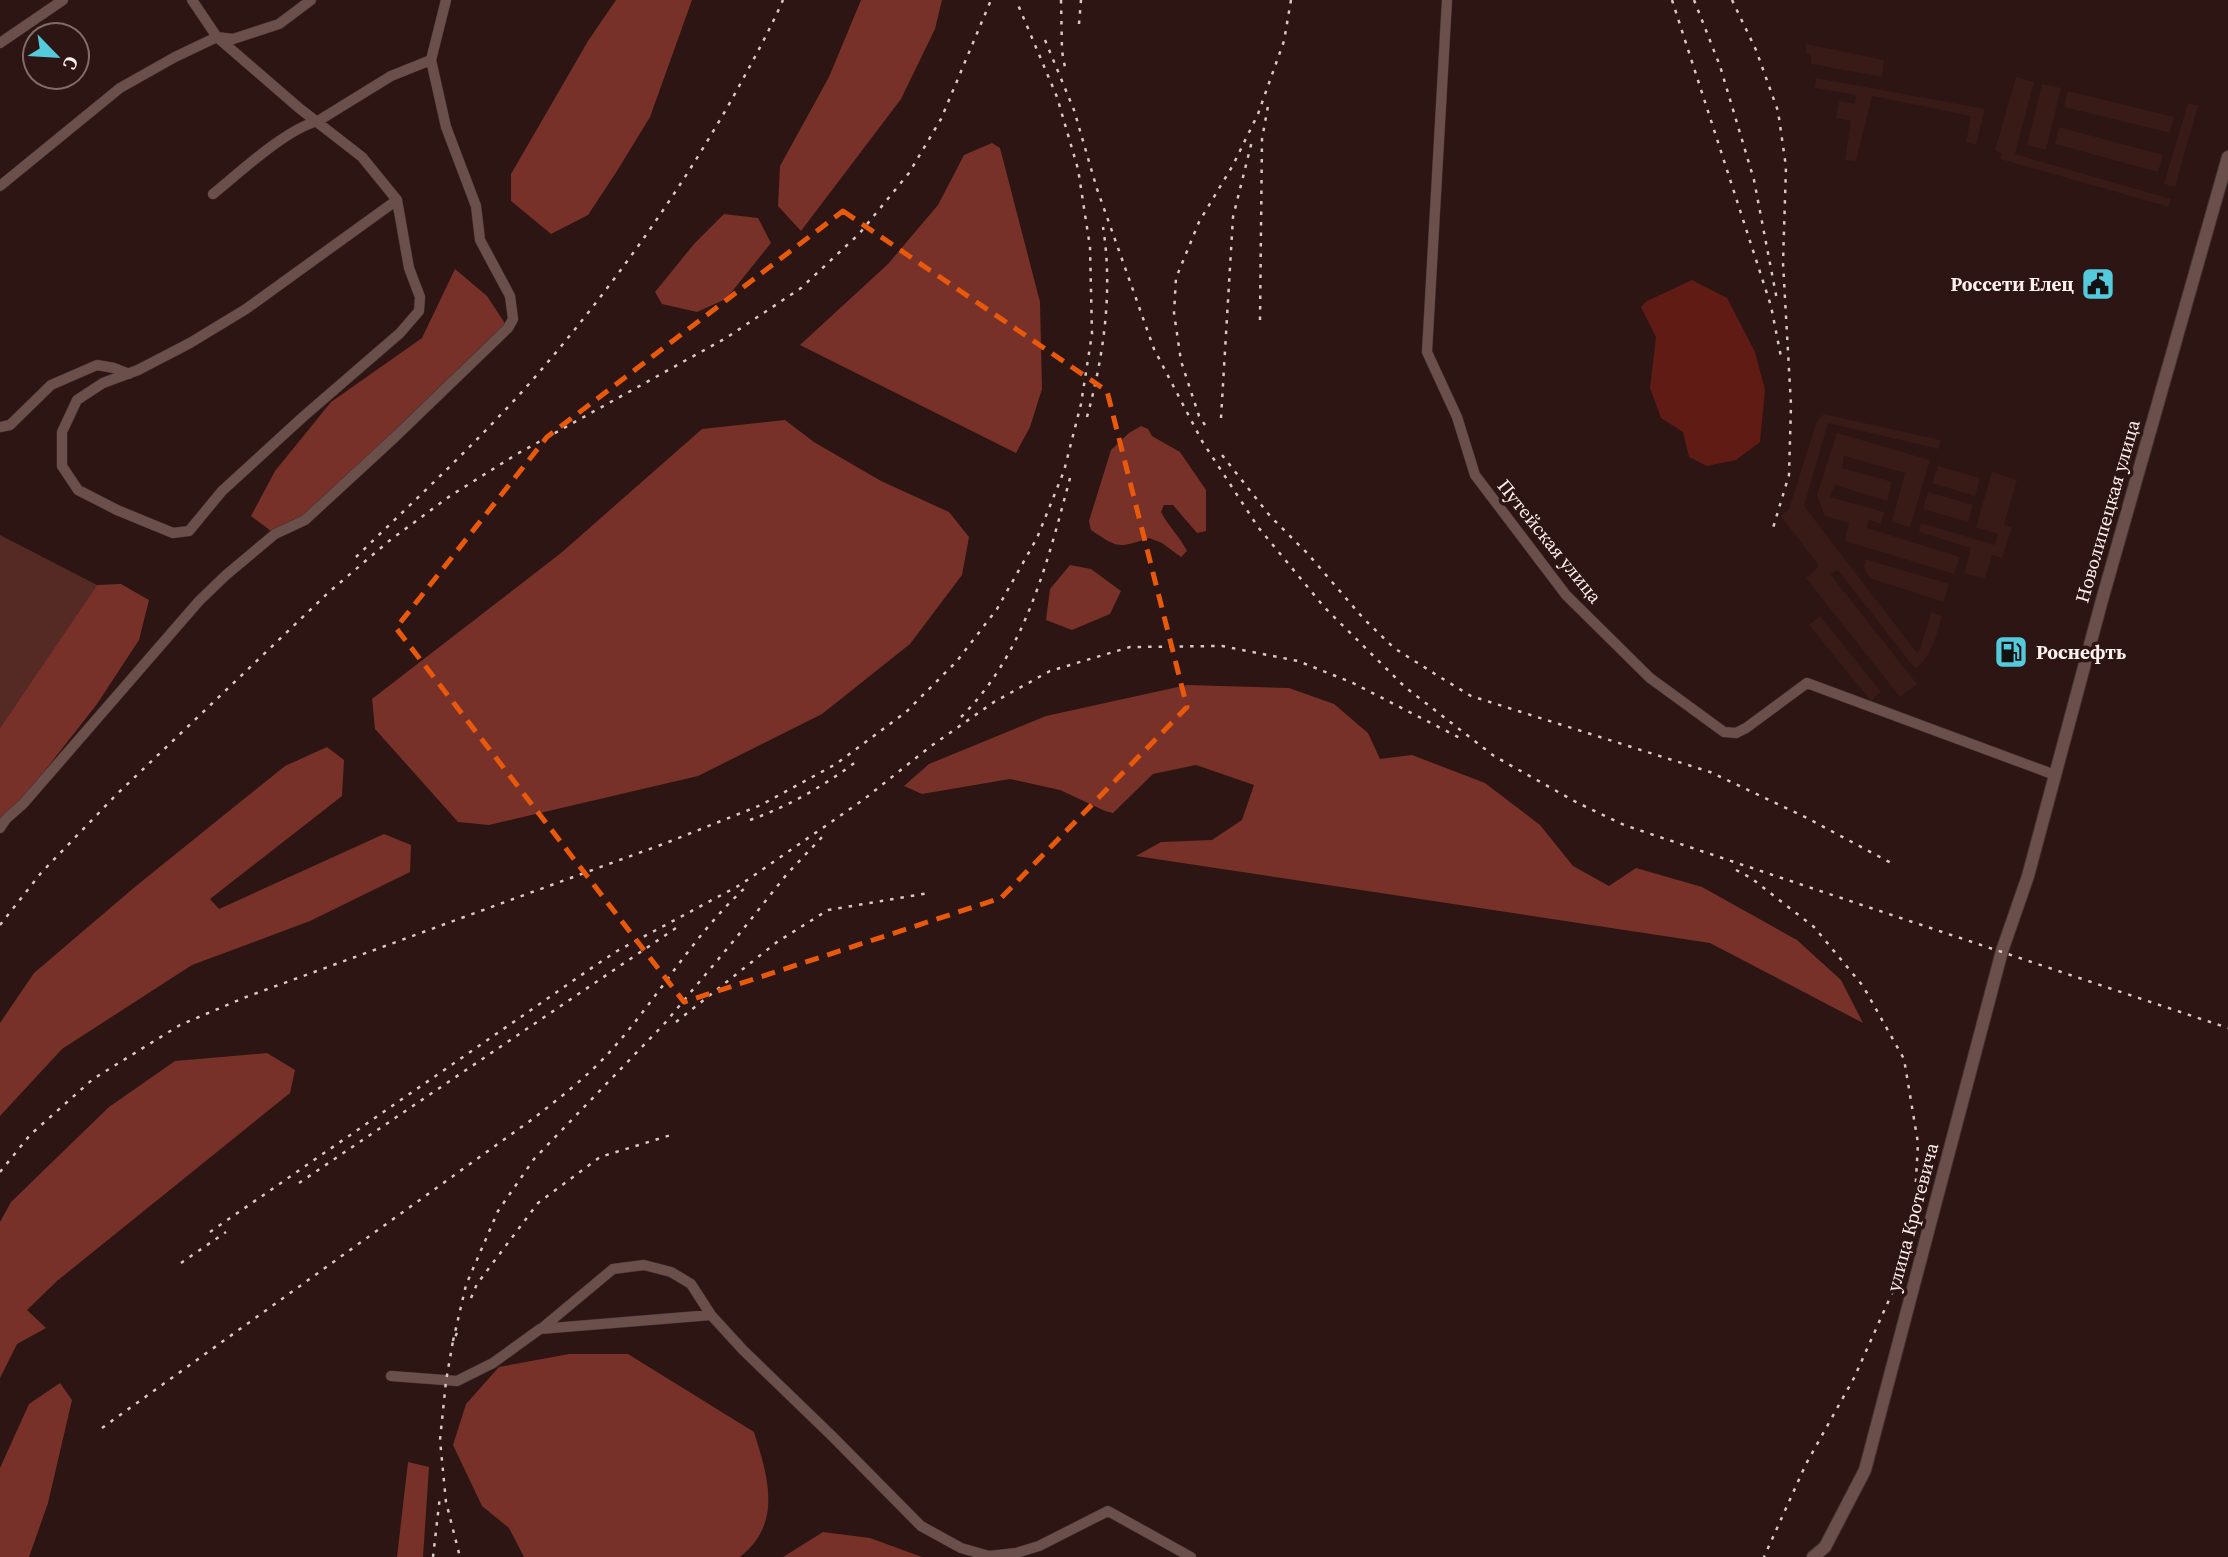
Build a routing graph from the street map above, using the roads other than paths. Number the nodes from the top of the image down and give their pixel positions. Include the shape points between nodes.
1 (63, 0) edge
2 (192, 0) edge
3 (311, 0) edge
4 (446, 0) edge
5 (1447, 0) edge
6 (217, 37) junction
7 (0, 43) edge
8 (431, 60) junction
9 (318, 121) junction
10 (2228, 158) edge
11 (0, 186) edge
12 (213, 194) dead end
13 (397, 200) junction
14 (129, 374) junction
15 (0, 427) edge
16 (2055, 775) junction
17 (0, 828) edge
18 (2028, 876) joint
19 (711, 1315) junction
20 (540, 1329) junction
21 (391, 1376) dead end
22 (1191, 1557) edge
23 (1813, 1557) edge

1 - 7 street
2 - 6 street
3 - 6 street via 279,24 233,39
4 - 8 street
5 - 16 street, Путейская улица via 1427,352 1457,418 1475,475 1566,595 1650,678 1724,732 1746,728 1807,683
6 - 9 street
6 - 11 street via 120,88
8 - 9 street via 391,76
8 - 17 street via 446,127 476,206 480,240 510,296 513,319 508,328 305,520 275,534 199,601
9 - 12 street via 262,154
9 - 13 street via 362,157
10 - 16 street, Новолипецкая улица
13 - 14 street via 246,309
13 - 14 street via 409,268 420,297 419,311 222,491 189,531 173,533 78,490 62,466 62,432 77,400 103,383
14 - 15 street via 97,365 51,385 10,425
16 - 18 street, Новолипецкая улица
18 - 23 street, улица Кротевича via 2002,951 1865,1470 1825,1548
19 - 20 street
19 - 20 street via 691,1284 671,1272 644,1265 613,1269
19 - 22 street via 921,1526 961,1548 989,1556 1016,1553 1108,1511
20 - 21 street via 493,1363 457,1381

